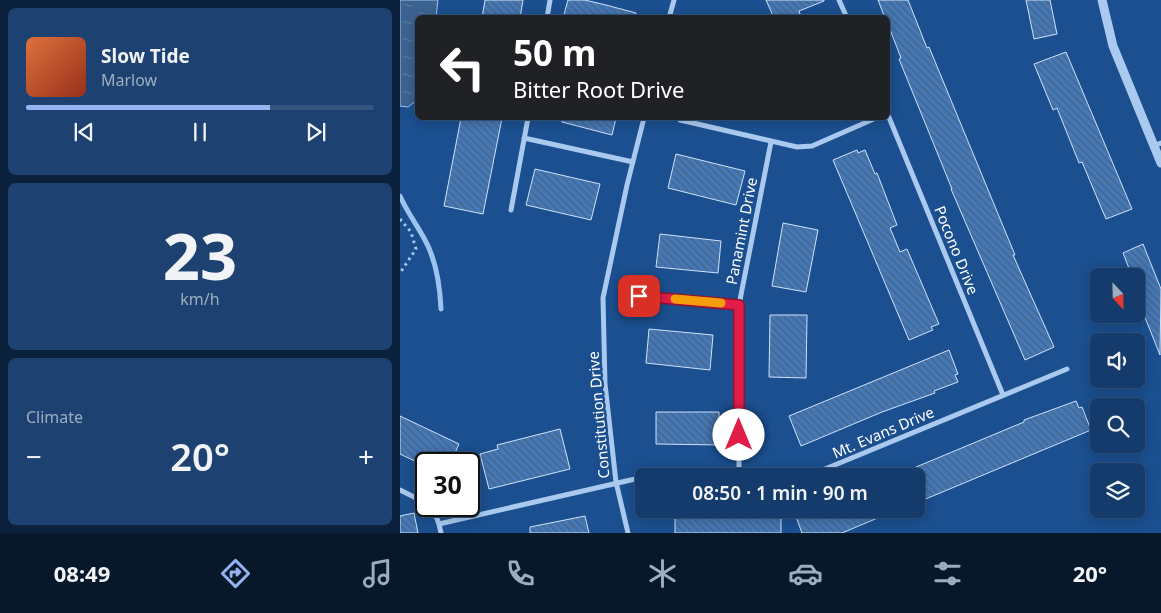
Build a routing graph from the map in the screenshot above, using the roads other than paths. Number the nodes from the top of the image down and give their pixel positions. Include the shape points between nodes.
1 (550, 0) edge
2 (674, 0) edge
3 (840, 0) edge
4 (1102, 0) edge
5 (548, 15) edge
6 (670, 15) edge
7 (846, 15) edge
8 (528, 120) edge
9 (643, 120) edge
10 (680, 120) dead end
11 (871, 120) edge
12 (890, 120) edge
13 (524, 138) junction
14 (771, 142) junction
15 (1157, 145) edge
16 (632, 162) junction
17 (1161, 163) edge
18 (511, 210) dead end
19 (639, 296) dead end
20 (739, 305) junction
21 (1067, 369) dead end
22 (1004, 396) junction
23 (739, 468) edge
24 (828, 468) edge
25 (635, 479) edge
26 (616, 482) junction
27 (400, 490) edge
28 (415, 498) edge
29 (436, 517) edge
30 (439, 524) junction
31 (441, 533) edge
32 (628, 533) edge

1 - 5 street
2 - 6 street
3 - 7 street
4 - 15 street via 1113,46
8 - 13 street
9 - 16 street, Constitution Drive
10 - 14 street
11 - 14 street via 812,146
12 - 22 street, Pocono Drive
13 - 16 street
13 - 18 street
14 - 20 street, Panamint Drive
15 - 17 street
16 - 26 street, Constitution Drive via 603,298 605,384
19 - 20 street
20 - 23 street, Panamint Drive
21 - 22 street, Mt. Evans Drive
22 - 24 street, Mt. Evans Drive
25 - 26 street
26 - 30 street
26 - 32 street, Constitution Drive
27 - 28 street
29 - 30 street
30 - 31 street

